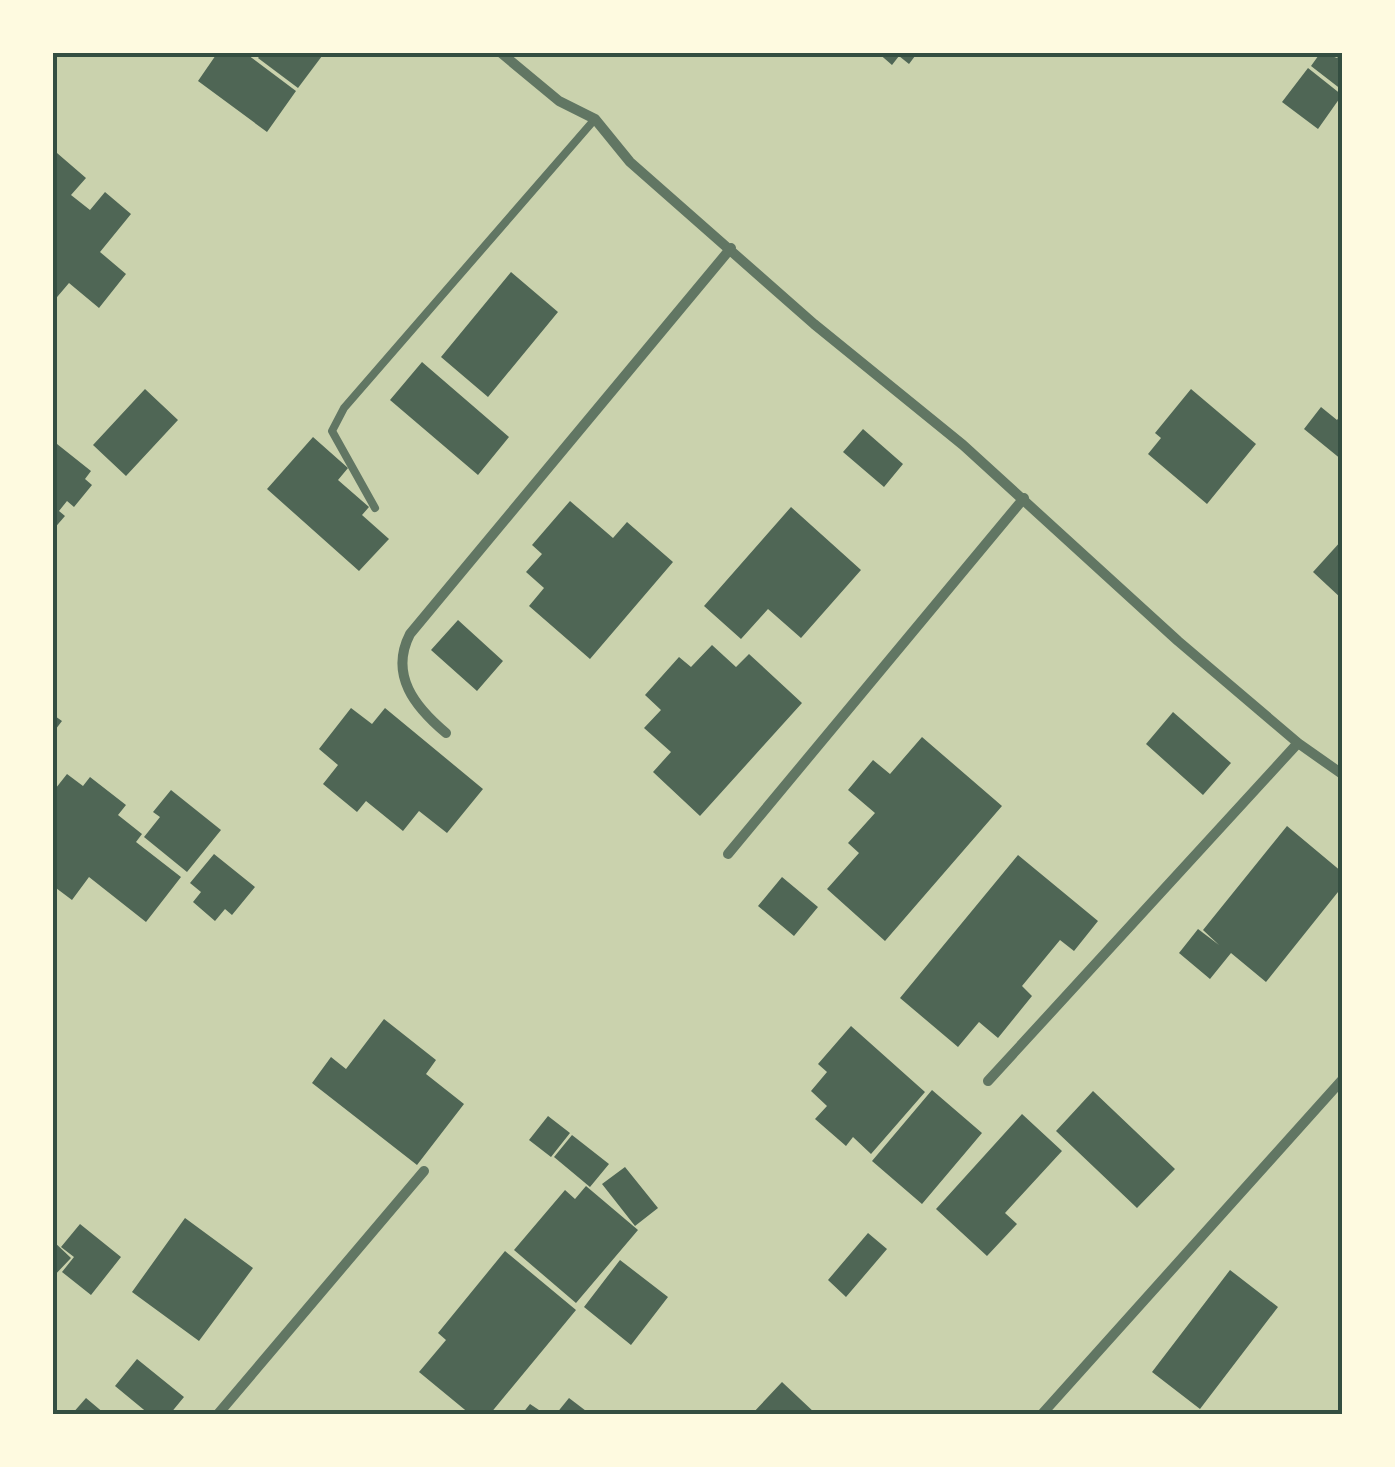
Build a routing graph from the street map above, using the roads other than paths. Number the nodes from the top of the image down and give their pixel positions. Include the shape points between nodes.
1 (500, 52) edge
2 (595, 118) junction
3 (731, 248) junction
4 (1024, 498) junction
5 (375, 508) dead end
6 (446, 734) dead end
7 (1298, 743) junction
8 (1342, 774) edge
9 (728, 854) dead end
10 (988, 1080) dead end
11 (1342, 1080) edge
12 (424, 1171) dead end
13 (218, 1414) edge
14 (1042, 1414) edge

1 - 2 street via 559,101
2 - 3 street via 630,162
2 - 5 lane via 344,408 332,431
3 - 4 street
3 - 6 street via 410,634 400,652 407,692
4 - 7 street
4 - 9 street
7 - 8 street
7 - 10 street
11 - 14 street
12 - 13 street

